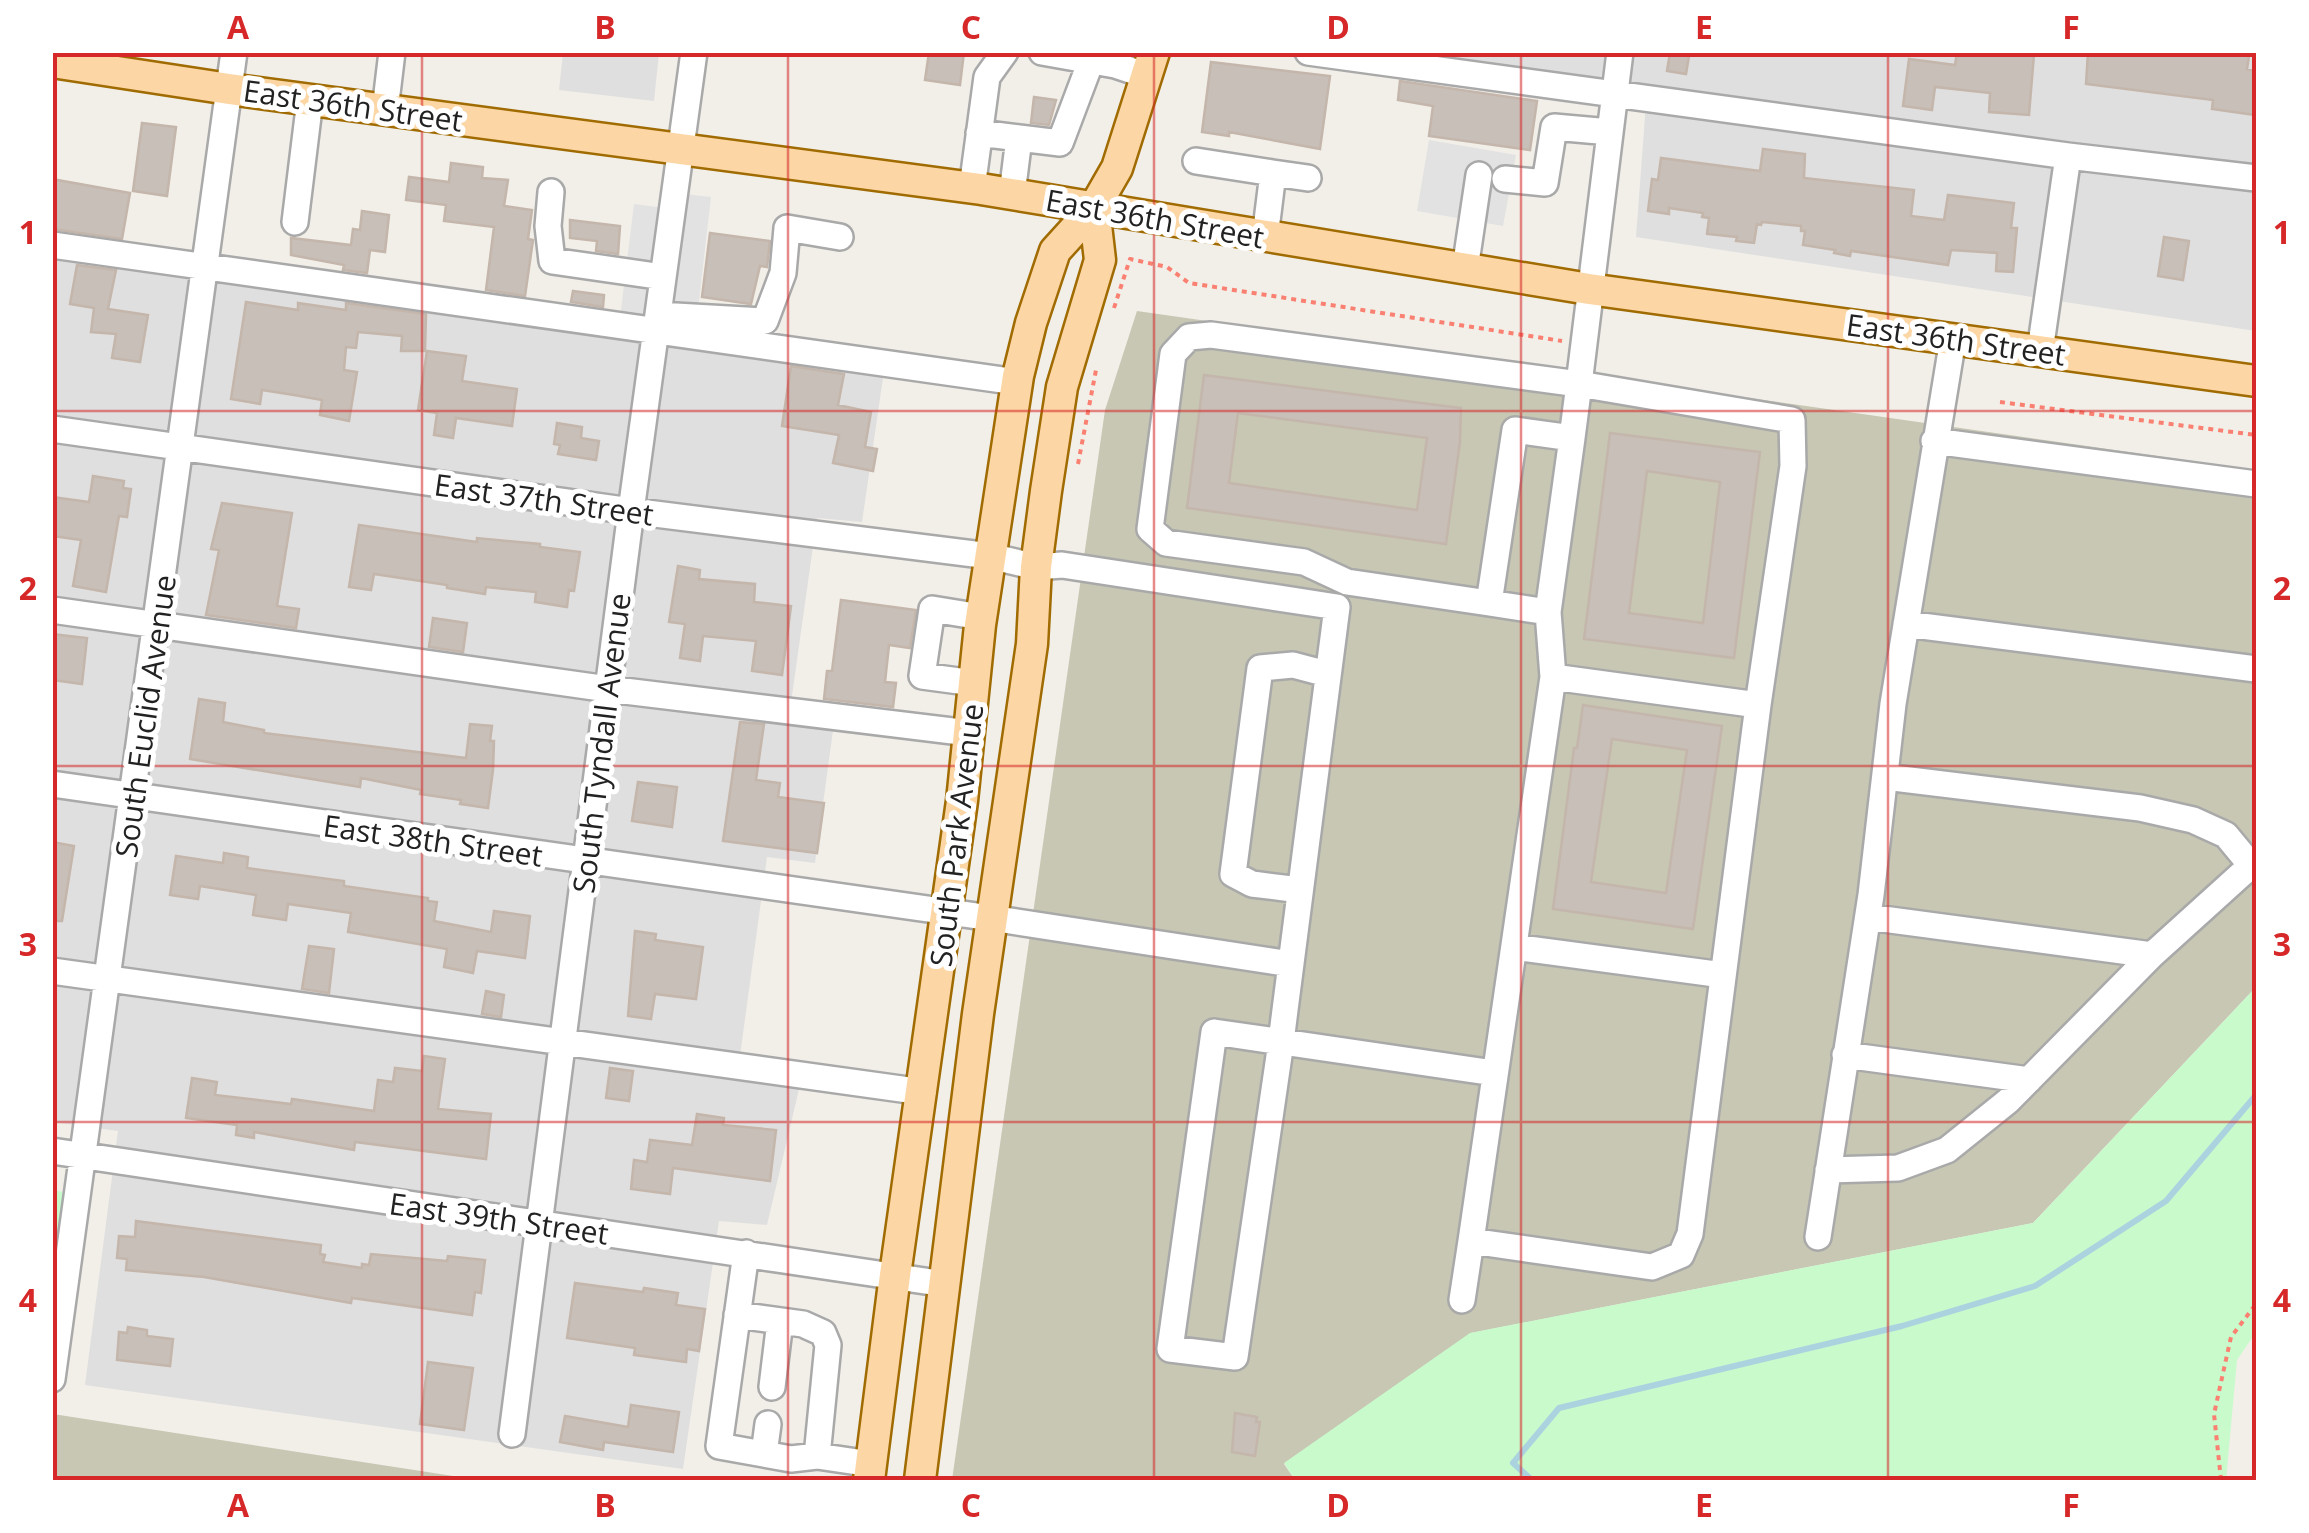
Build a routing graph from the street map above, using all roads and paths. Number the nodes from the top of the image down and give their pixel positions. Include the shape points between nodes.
1 (234, 52) edge
2 (392, 52) edge
3 (694, 52) edge
4 (1005, 52) edge
5 (1042, 52) edge
6 (1308, 52) edge
7 (1620, 52) edge
8 (1091, 61) junction
9 (52, 62) edge
10 (128, 63) edge
11 (1151, 64) edge
12 (229, 89) junction
13 (1614, 96) junction
14 (310, 100) junction
15 (385, 110) junction
16 (1610, 132) junction
17 (979, 134) junction
18 (1019, 138) junction
19 (681, 150) junction
20 (2068, 156) junction
21 (1196, 162) dead end
22 (1273, 174) junction
23 (1479, 175) dead end
24 (1308, 178) dead end
25 (2256, 178) edge
26 (1506, 179) dead end
27 (972, 188) junction
28 (552, 192) dead end
29 (1012, 194) junction
30 (1094, 208) junction
31 (295, 222) dead end
32 (840, 237) dead end
33 (1265, 237) junction
34 (52, 246) edge
35 (1130, 258) dead end
36 (205, 267) junction
37 (1465, 269) junction
38 (663, 277) junction
39 (1589, 289) junction
40 (657, 322) junction
41 (1953, 339) junction
42 (1557, 340) dead end
43 (2040, 351) junction
44 (2256, 381) edge
45 (1017, 382) junction
46 (1578, 384) junction
47 (2000, 402) dead end
48 (52, 429) edge
49 (2256, 435) edge
50 (1572, 438) junction
51 (1934, 441) junction
52 (181, 447) junction
53 (2256, 484) edge
54 (631, 511) junction
55 (990, 556) junction
56 (1036, 567) junction
57 (1347, 582) junction
58 (1489, 603) junction
59 (1337, 606) junction
60 (52, 610) edge
61 (1548, 612) junction
62 (981, 616) junction
63 (157, 624) junction
64 (1906, 624) junction
65 (2256, 669) edge
66 (1327, 674) junction
67 (1553, 677) junction
68 (974, 684) junction
69 (608, 689) junction
70 (1758, 705) junction
71 (969, 732) junction
72 (1885, 777) junction
73 (52, 784) edge
74 (134, 796) junction
75 (586, 862) junction
76 (2253, 862) edge
77 (1300, 890) junction
78 (948, 912) junction
79 (1868, 917) junction
80 (991, 918) junction
81 (1514, 947) junction
82 (2152, 955) junction
83 (1290, 964) junction
84 (52, 971) edge
85 (1723, 976) junction
86 (109, 979) junction
87 (1280, 1042) junction
88 (562, 1044) junction
89 (1845, 1056) junction
90 (1494, 1073) junction
91 (2029, 1080) junction
92 (923, 1092) junction
93 (52, 1151) edge
94 (86, 1156) junction
95 (1828, 1170) junction
96 (539, 1225) junction
97 (1818, 1237) dead end
98 (1471, 1241) junction
99 (746, 1253) junction
100 (894, 1275) junction
101 (945, 1284) junction
102 (1462, 1300) dead end
103 (2256, 1304) edge
104 (737, 1315) junction
105 (780, 1321) junction
106 (52, 1379) edge
107 (772, 1388) dead end
108 (768, 1424) dead end
109 (512, 1434) dead end
110 (764, 1454) junction
111 (817, 1456) junction
112 (870, 1472) edge
113 (920, 1480) edge
114 (2221, 1480) edge

1 - 12 street, South Euclid Avenue
2 - 15 street
3 - 19 street, South Tyndall Avenue
4 - 17 street via 987,77
5 - 8 street
6 - 13 street
7 - 13 street
8 - 11 street
8 - 18 street via 1060,143
9 - 10 main road, East 36th Street
10 - 12 main road, East 36th Street
11 - 30 main road, South Park Avenue via 1117,168
12 - 14 main road, East 36th Street
12 - 36 street, South Euclid Avenue
13 - 16 street
13 - 20 street
14 - 15 main road, East 36th Street
14 - 31 street
15 - 19 main road, East 36th Street
16 - 26 street via 1554,127 1545,183
16 - 39 street
17 - 18 street
17 - 27 street
18 - 29 street
19 - 27 main road, East 36th Street
19 - 38 street, South Tyndall Avenue
20 - 25 street
20 - 43 street
21 - 22 street
22 - 24 street
22 - 33 street
23 - 37 street
27 - 29 main road, East 36th Street
28 - 38 street via 552,262
29 - 30 main road, East 36th Street
30 - 33 main road, East 36th Street
30 - 45 main road, South Park Avenue via 1055,250
30 - 56 main road, South Park Avenue via 1100,260 1062,387
32 - 40 street via 786,228 783,273 765,322
33 - 37 main road, East 36th Street
34 - 36 street
35 - 42 path via 1167,267 1189,284
36 - 40 street
36 - 52 street, South Euclid Avenue
37 - 39 main road, East 36th Street
38 - 40 street, South Tyndall Avenue
39 - 41 main road, East 36th Street
39 - 46 street
40 - 45 street
40 - 54 street, South Tyndall Avenue
41 - 43 main road, East 36th Street
41 - 51 street
43 - 44 main road, East 36th Street
45 - 55 main road, South Park Avenue
46 - 50 street
46 - 57 street via 1232,337 1189,337 1172,354 1150,528 1166,543 1304,562
46 - 70 street via 1792,420 1793,466
47 - 49 path
48 - 52 street, East 37th Street
50 - 58 street via 1515,430
50 - 61 street
51 - 53 street
51 - 64 street
52 - 54 street, East 37th Street
52 - 63 street, South Euclid Avenue
54 - 55 street, East 37th Street
54 - 69 street, South Tyndall Avenue
55 - 56 street, East 37th Street
55 - 62 main road, South Park Avenue
56 - 59 street, East 37th Street
56 - 80 main road, South Park Avenue via 1032,644
57 - 58 street
57 - 59 street
58 - 61 street
59 - 66 street
60 - 63 street
61 - 67 street
62 - 68 main road, South Park Avenue
62 - 68 street via 932,608 922,676
63 - 69 street
63 - 74 street, South Euclid Avenue
64 - 65 street
64 - 72 street
66 - 77 street
66 - 77 street via 1293,665 1260,668 1232,874 1252,884
67 - 70 street
67 - 81 street
68 - 71 main road, South Park Avenue
69 - 71 street
69 - 75 street, South Tyndall Avenue
70 - 85 street
71 - 78 main road, South Park Avenue
72 - 76 street via 2175,816 2226,835
72 - 79 street
73 - 74 street, East 38th Street
74 - 75 street, East 38th Street
74 - 86 street, South Euclid Avenue
75 - 78 street, East 38th Street
75 - 88 street, South Tyndall Avenue
76 - 82 street
77 - 83 street
78 - 80 street, East 38th Street
78 - 92 main road, South Park Avenue
79 - 82 street
79 - 89 street
80 - 83 street, East 38th Street
80 - 101 main road, South Park Avenue
81 - 85 street
81 - 90 street
82 - 91 street
83 - 87 street
84 - 86 street
85 - 98 street via 1690,1234 1681,1255 1652,1267
86 - 88 street
86 - 94 street, South Euclid Avenue
87 - 87 street via 1235,1357 1170,1349 1214,1032
87 - 90 street
88 - 92 street
88 - 96 street, South Tyndall Avenue
89 - 91 street
89 - 95 street
90 - 98 street
91 - 95 street via 1947,1150 1898,1168
92 - 100 main road, South Park Avenue
93 - 94 street, East 39th Street
94 - 96 street, East 39th Street
94 - 106 street, South Euclid Avenue
95 - 97 street
96 - 99 street, East 39th Street
96 - 109 street, South Tyndall Avenue
98 - 102 street
99 - 100 street, East 39th Street
99 - 104 street
100 - 101 street, East 39th Street
100 - 112 main road, South Park Avenue
101 - 113 main road, South Park Avenue
103 - 114 path via 2231,1336 2214,1414
104 - 105 street
104 - 110 street via 720,1446
105 - 107 street
105 - 111 street via 823,1333 828,1345
108 - 110 street
110 - 111 street
111 - 112 street

